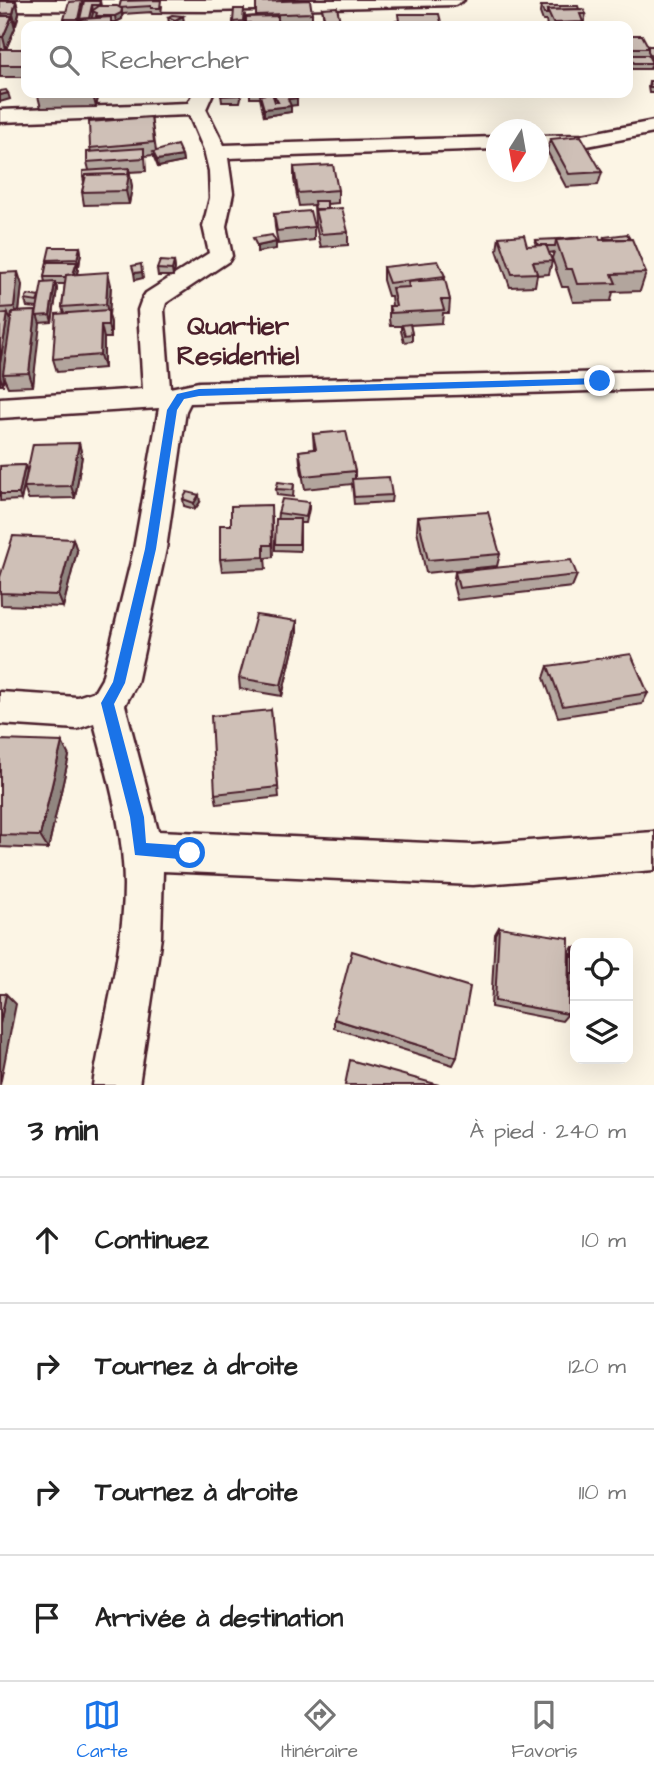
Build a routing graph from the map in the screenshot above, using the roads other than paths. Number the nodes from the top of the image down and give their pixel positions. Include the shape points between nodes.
1 (455, 0) edge
2 (0, 5) edge
3 (210, 6) junction
4 (212, 21) edge
5 (199, 101) edge
6 (0, 116) edge
7 (654, 127) edge
8 (549, 142) edge
9 (486, 143) edge
10 (216, 152) junction
11 (654, 380) edge
12 (169, 397) junction
13 (0, 408) edge
14 (107, 703) junction
15 (0, 708) edge
16 (140, 850) junction
17 (654, 851) edge
18 (116, 1085) edge

1 - 3 street
2 - 3 street
3 - 4 street
5 - 6 street
5 - 10 street
7 - 8 street via 582,141
9 - 10 street
10 - 12 street via 222,195 214,229 222,247 220,256 155,299 151,310
11 - 12 street via 199,392
12 - 13 street
12 - 14 street via 172,410 150,549 119,683
14 - 15 street via 77,713
14 - 16 street via 137,817
16 - 17 street via 472,865
16 - 18 street via 144,886 141,934

